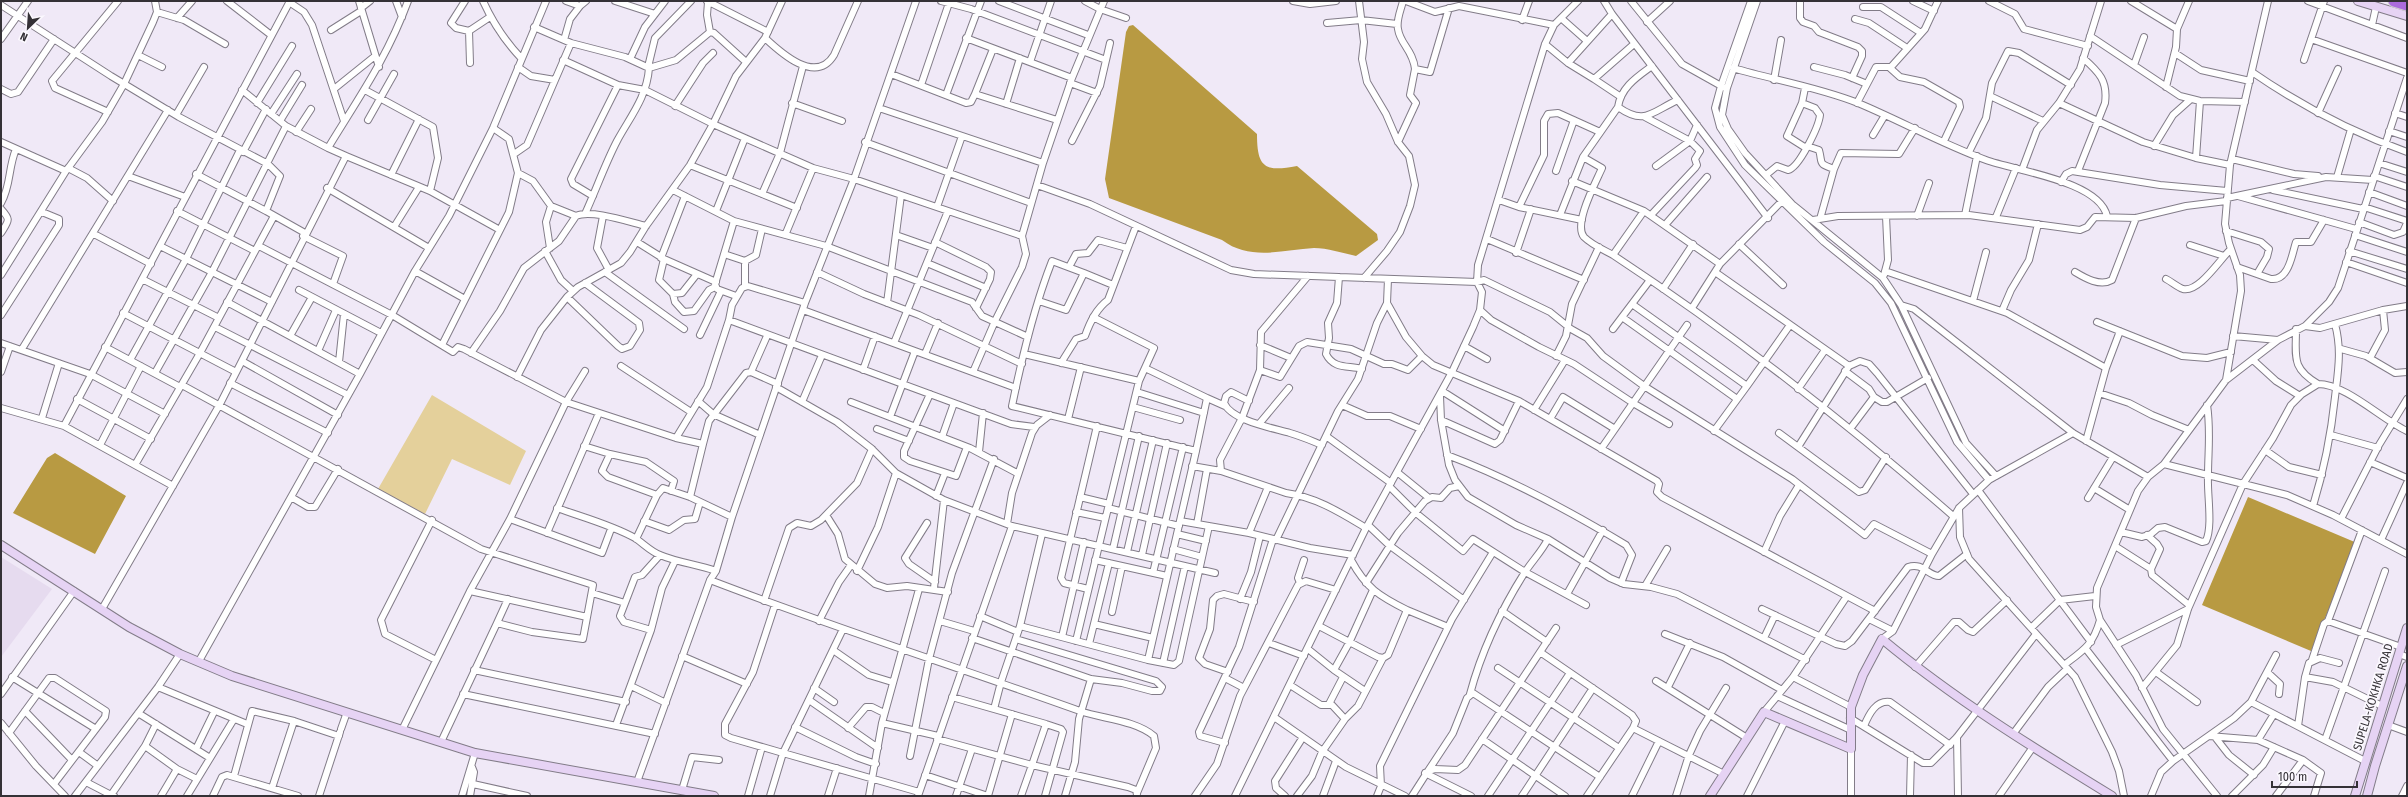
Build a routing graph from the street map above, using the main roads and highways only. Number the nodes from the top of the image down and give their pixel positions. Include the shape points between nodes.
1 (2358, 1) edge
2 (2394, 1) edge
3 (2407, 6) edge
4 (2407, 16) edge
5 (1, 545) edge
6 (2407, 628) edge
7 (2402, 652) edge
8 (2407, 666) edge
9 (2404, 688) edge
10 (710, 796) edge
11 (1710, 796) edge
12 (2112, 796) edge
13 (2355, 796) edge
14 (2367, 796) edge

1 - 4 main road
2 - 3 highway
5 - 10 main road via 102,610 180,654 232,676 475,753
6 - 7 main road, SUPELA-KOKHKA ROAD
7 - 13 main road, SUPELA-KOKHKA ROAD via 2382,706
8 - 9 main road, SUPELA-KOKHKA ROAD
9 - 14 main road, SUPELA-KOKHKA ROAD via 2388,725
11 - 12 main road via 1764,712 1851,749 1851,707 1863,675 1882,639 1915,667 1976,710

